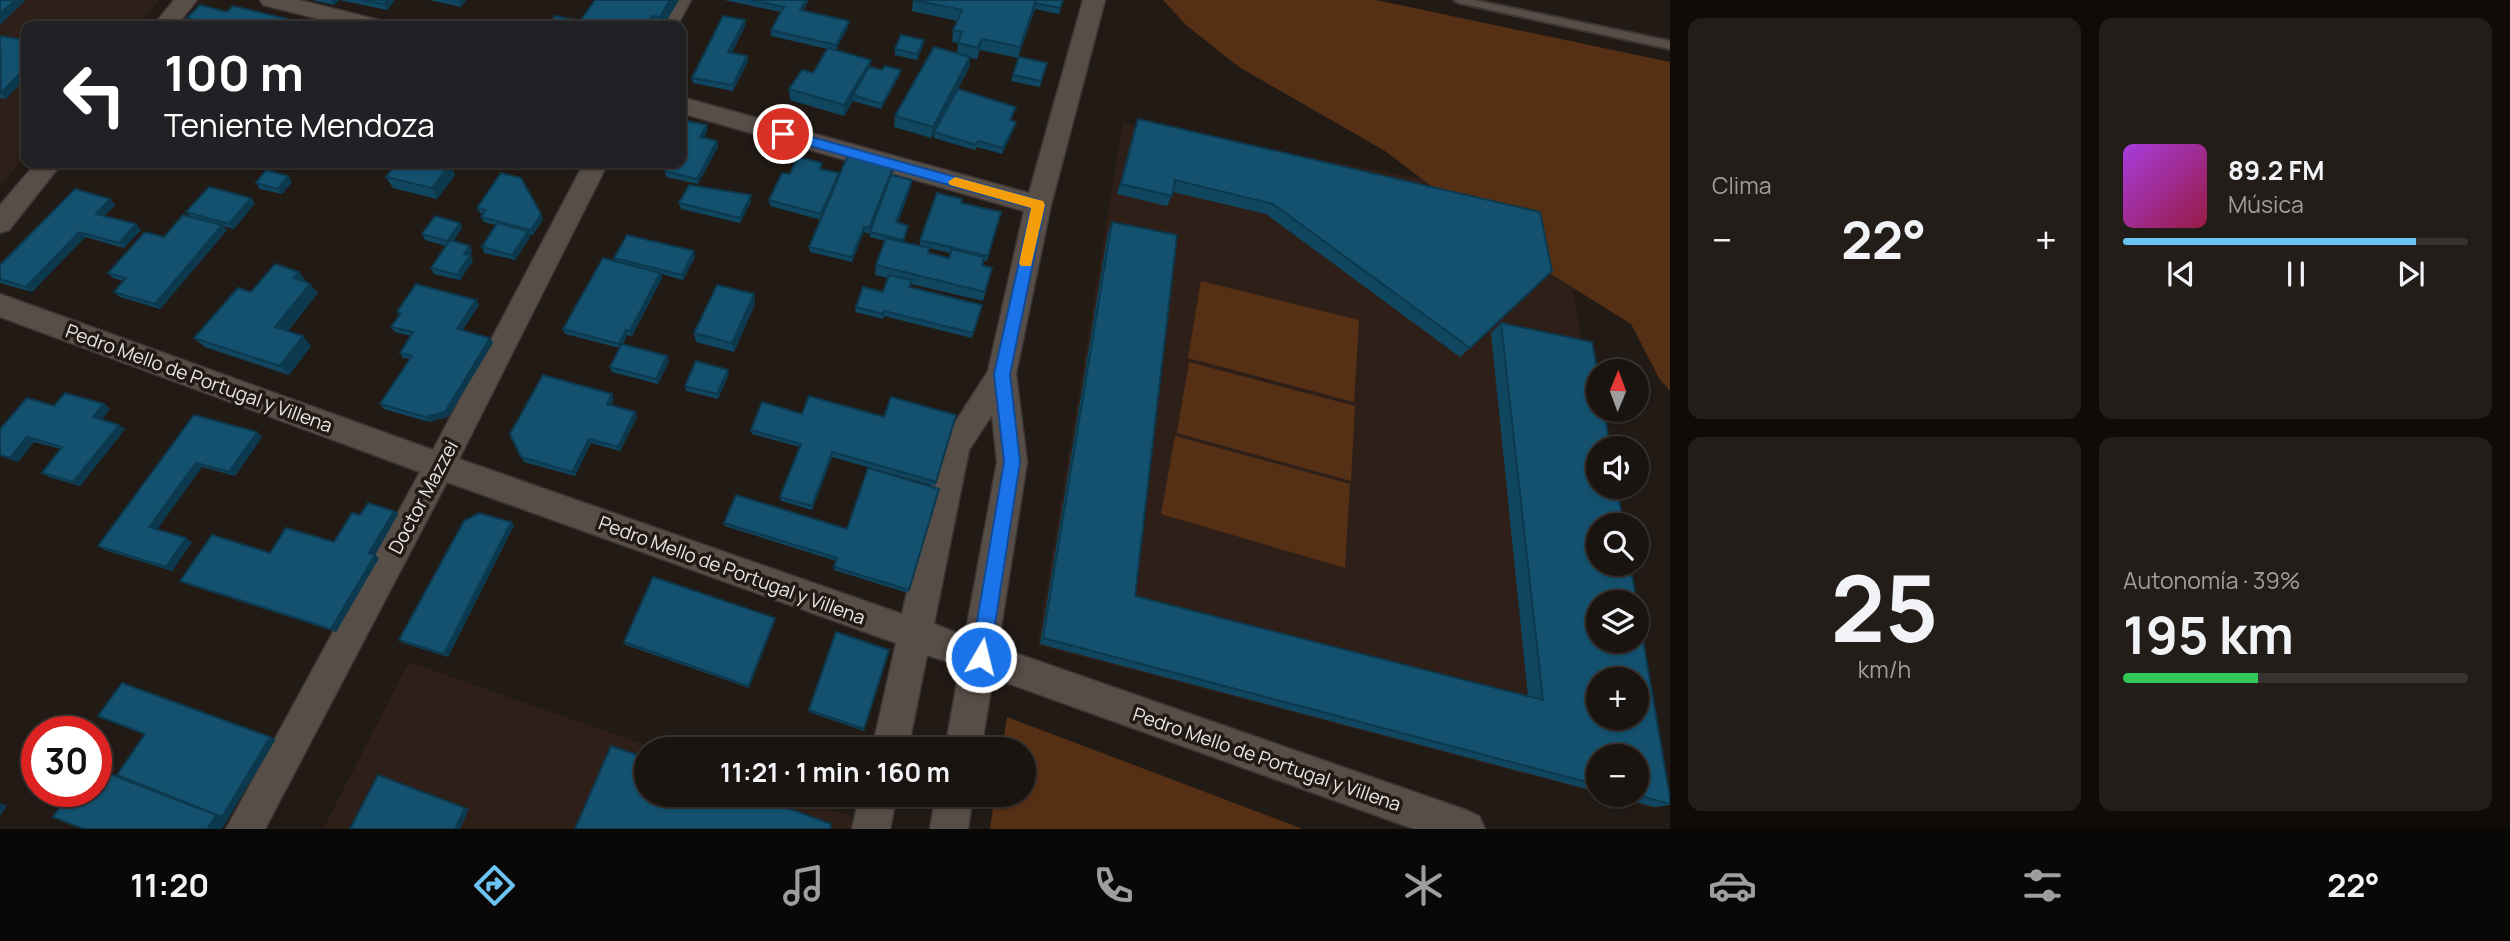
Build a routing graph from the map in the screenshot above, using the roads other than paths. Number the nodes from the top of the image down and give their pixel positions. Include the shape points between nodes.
1 (186, 0) edge
2 (271, 0) edge
3 (680, 0) edge
4 (1094, 0) edge
5 (1459, 0) edge
6 (168, 21) edge
7 (354, 21) edge
8 (669, 21) edge
9 (1670, 45) edge
10 (686, 106) edge
11 (46, 168) edge
12 (593, 168) edge
13 (1038, 205) junction
14 (0, 223) edge
15 (0, 304) edge
16 (1002, 374) junction
17 (440, 467) junction
18 (916, 635) junction
19 (981, 657) junction
20 (893, 737) edge
21 (966, 737) edge
22 (876, 807) edge
23 (953, 807) edge
24 (245, 829) edge
25 (871, 829) edge
26 (949, 829) edge
27 (1466, 829) edge

1 - 6 street
2 - 7 street
3 - 8 street
4 - 13 street
5 - 9 lane
10 - 13 street
11 - 14 street
12 - 17 street, Doctor Mazzei
13 - 16 street
15 - 17 street, Pedro Mello de Portugal y Villena
16 - 18 street via 955,446
16 - 19 street via 1012,462
17 - 18 street, Pedro Mello de Portugal y Villena
17 - 24 street, Doctor Mazzei
18 - 19 street, Pedro Mello de Portugal y Villena
18 - 20 street
19 - 21 street
19 - 27 street, Pedro Mello de Portugal y Villena
22 - 25 street
23 - 26 street

